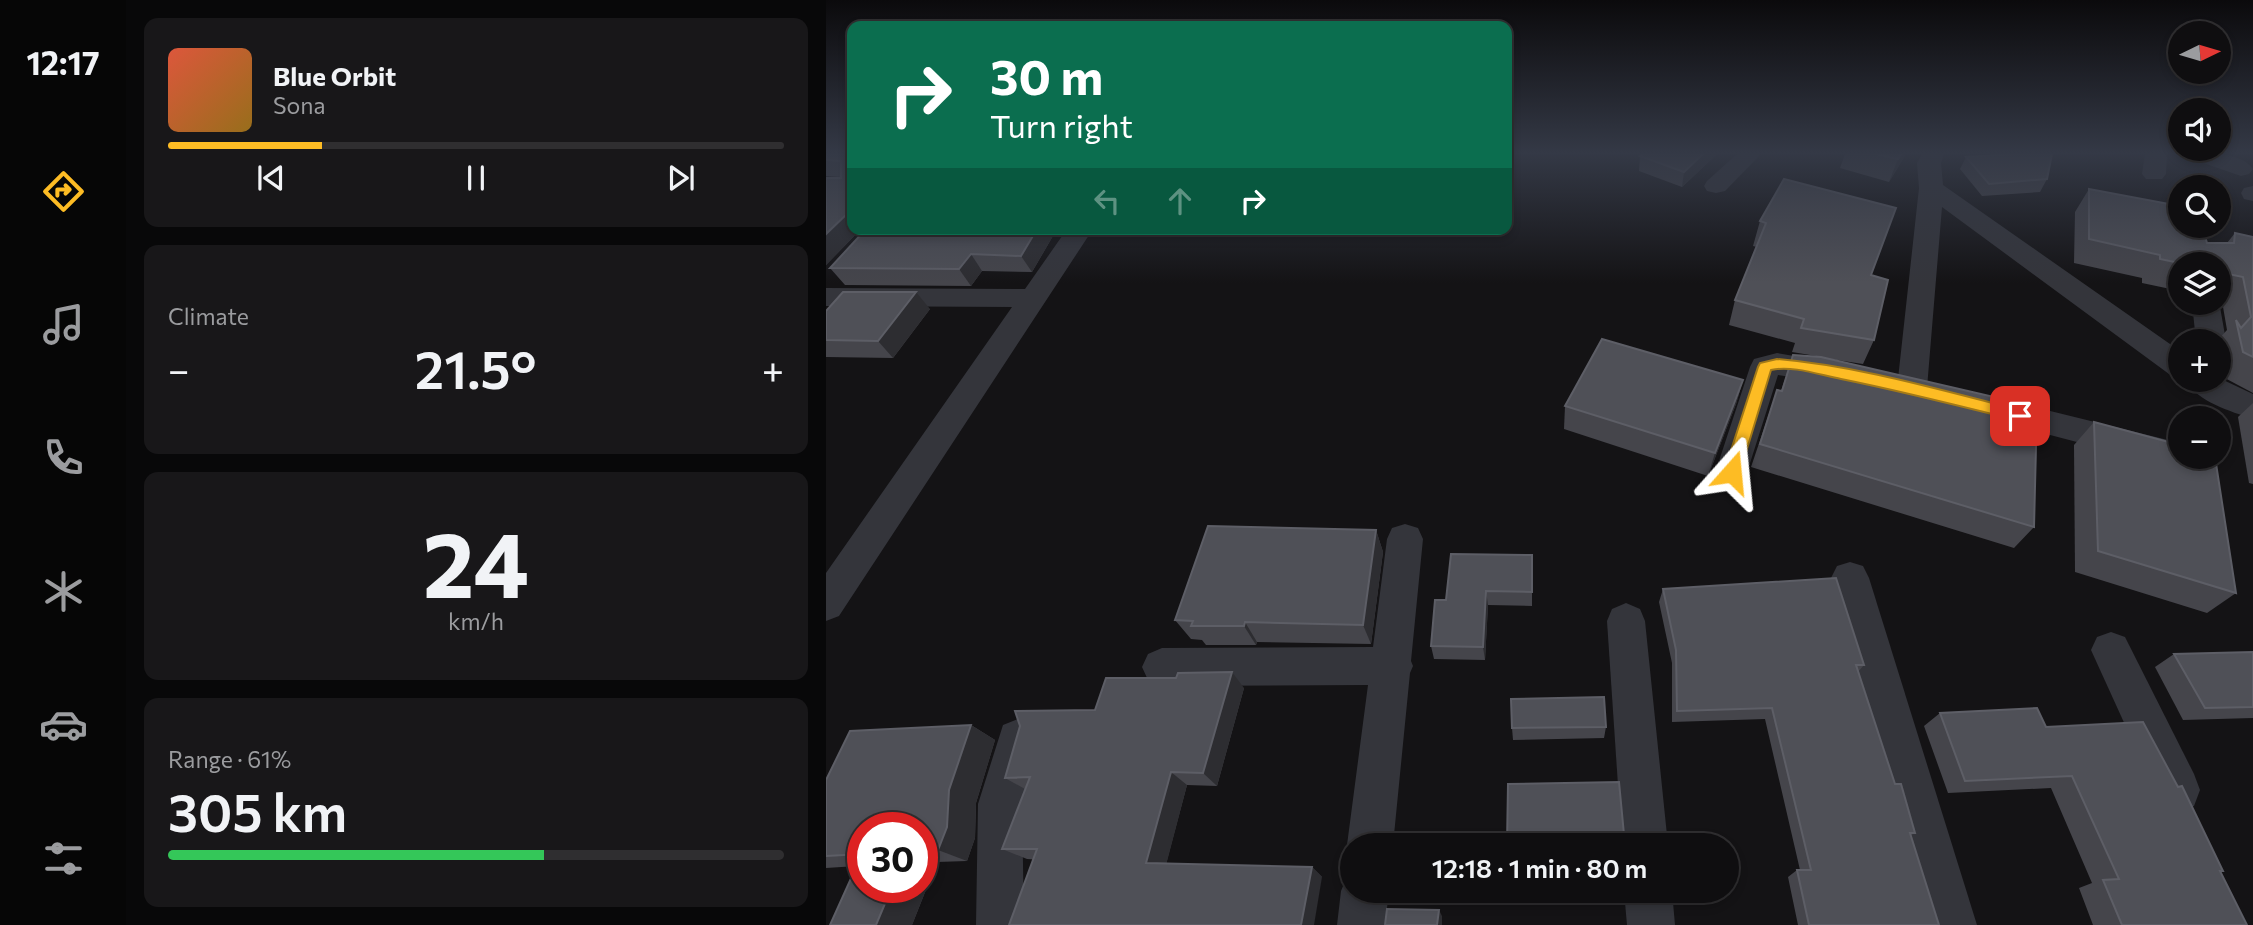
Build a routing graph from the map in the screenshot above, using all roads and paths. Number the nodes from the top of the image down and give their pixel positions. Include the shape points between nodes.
1 (1930, 197) edge
2 (1944, 197) edge
3 (1076, 235) edge
4 (829, 286) edge
5 (1033, 298) junction
6 (2168, 357) edge
7 (1914, 389) junction
8 (2213, 393) edge
9 (2253, 407) edge
10 (2168, 452) edge
11 (1732, 472) dead end
12 (1405, 539) dead end
13 (1850, 578) dead end
14 (826, 604) edge
15 (1626, 621) dead end
16 (2111, 650) dead end
17 (1393, 666) junction
18 (1162, 667) dead end
19 (1017, 740) edge
20 (2194, 825) edge
21 (1372, 833) edge
22 (1644, 833) edge
23 (1364, 903) edge
24 (1649, 903) edge
25 (1000, 925) edge
26 (1361, 925) edge
27 (1651, 925) edge
28 (1954, 925) edge

1 - 7 street
2 - 6 street
3 - 5 street
4 - 5 street
5 - 14 street
7 - 10 street
7 - 11 street via 1801,366 1765,367
8 - 9 street
12 - 17 street
13 - 28 street
15 - 22 street
16 - 20 street
17 - 18 street
17 - 21 street
19 - 25 street via 1000,804
23 - 26 street
24 - 27 street

